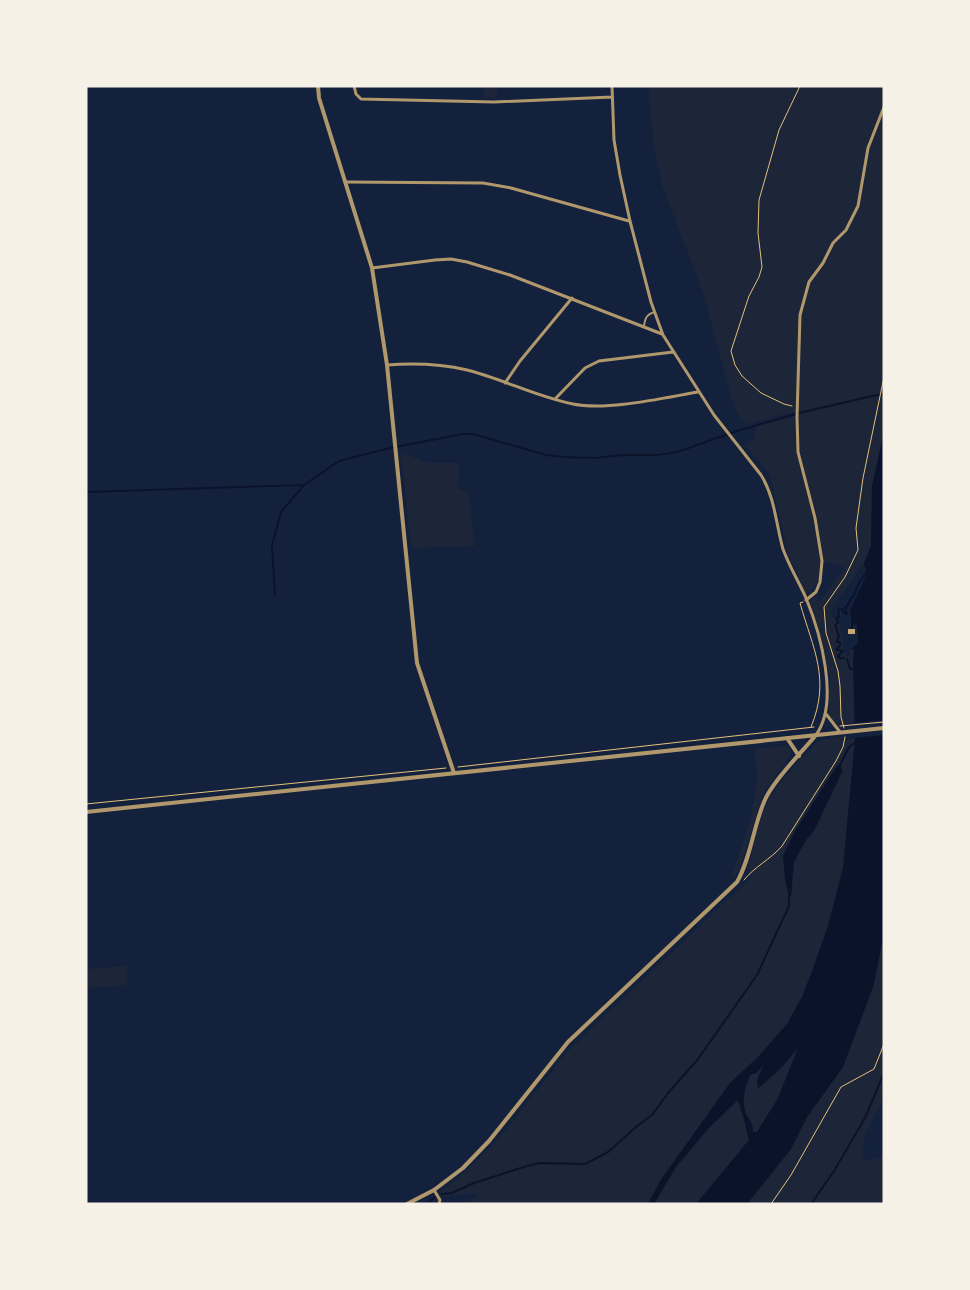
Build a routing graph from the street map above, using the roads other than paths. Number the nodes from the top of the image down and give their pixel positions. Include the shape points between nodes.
1 (318, 86) edge
2 (354, 86) edge
3 (612, 86) edge
4 (612, 97) junction
5 (884, 107) edge
6 (345, 182) junction
7 (630, 221) junction
8 (372, 268) junction
9 (572, 298) junction
10 (655, 312) junction
11 (644, 326) junction
12 (663, 335) junction
13 (673, 352) junction
14 (387, 365) junction
15 (505, 383) junction
16 (698, 392) junction
17 (555, 399) junction
18 (806, 600) junction
19 (825, 713) junction
20 (884, 728) edge
21 (840, 732) junction
22 (816, 735) junction
23 (787, 738) junction
24 (799, 756) junction
25 (454, 773) junction
26 (86, 812) edge
27 (434, 1190) junction
28 (407, 1204) edge
29 (439, 1204) edge

1 - 6 street via 318,98
2 - 4 street via 361,98 494,102
3 - 4 street
4 - 7 street via 614,140
5 - 18 street via 868,148 858,206 846,230 833,243 809,282 800,315 798,452 822,561 816,592
6 - 7 street via 483,183
6 - 8 street
7 - 10 street
8 - 9 street via 459,260
8 - 14 street
9 - 11 street
9 - 15 street
10 - 11 lane via 645,318
10 - 12 street
11 - 12 street
12 - 13 street
13 - 16 street
13 - 17 street via 599,360 590,364
14 - 15 street via 433,364 478,373
14 - 25 street via 417,663
15 - 17 street
16 - 17 street via 608,405 573,404
16 - 18 street via 768,486 784,550
18 - 19 street via 828,679
19 - 21 street
19 - 22 street
20 - 21 street
21 - 22 street
22 - 23 street
22 - 24 street
23 - 24 street
23 - 25 street
24 - 27 street via 765,800 756,822 750,854 737,882 568,1042 489,1141 463,1168
25 - 26 street
27 - 28 street
27 - 29 street

